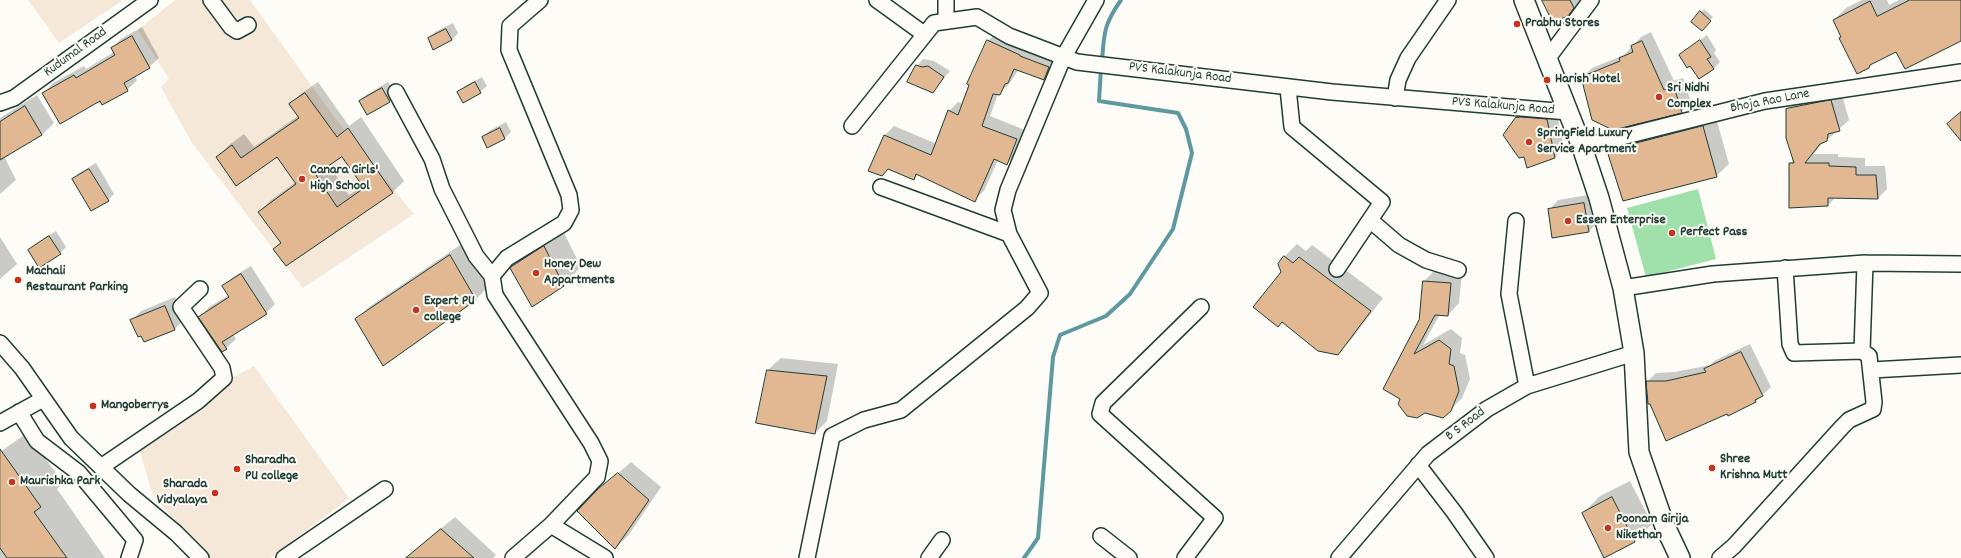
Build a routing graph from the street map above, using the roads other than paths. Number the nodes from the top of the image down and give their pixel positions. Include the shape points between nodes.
1 (150, 0) edge
2 (211, 0) edge
3 (541, 0) edge
4 (877, 0) edge
5 (946, 0) edge
6 (1096, 0) edge
7 (1448, 0) edge
8 (1524, 0) edge
9 (1591, 0) edge
10 (946, 21) junction
11 (248, 25) dead end
12 (924, 34) junction
13 (1063, 58) junction
14 (1548, 58) junction
15 (1961, 72) edge
16 (1288, 88) junction
17 (396, 92) dead end
18 (1395, 98) junction
19 (0, 103) edge
20 (1568, 112) junction
21 (852, 126) dead end
22 (1582, 147) junction
23 (881, 187) dead end
24 (1370, 220) junction
25 (1516, 221) dead end
26 (1009, 234) junction
27 (1865, 263) junction
28 (1961, 264) edge
29 (1785, 268) junction
30 (1337, 269) dead end
31 (1458, 270) dead end
32 (492, 276) junction
33 (1623, 288) junction
34 (200, 289) dead end
35 (1201, 307) dead end
36 (0, 342) edge
37 (1862, 351) junction
38 (1634, 353) junction
39 (1961, 365) edge
40 (1872, 370) junction
41 (1527, 386) junction
42 (43, 399) junction
43 (19, 412) junction
44 (0, 423) edge
45 (1418, 464) junction
46 (101, 468) junction
47 (385, 489) dead end
48 (551, 525) junction
49 (1101, 536) dead end
50 (942, 540) dead end
51 (129, 558) edge
52 (201, 558) edge
53 (284, 558) edge
54 (514, 558) edge
55 (605, 558) edge
56 (807, 558) edge
57 (929, 558) edge
58 (1129, 558) edge
59 (1185, 558) edge
60 (1339, 558) edge
61 (1486, 558) edge
62 (1680, 558) edge
63 (1720, 558) edge

1 - 19 street, Kudumal Road via 14,98
2 - 11 street via 231,28 237,31
3 - 32 street via 510,26 509,50 569,195 571,210 564,223 507,258
4 - 12 street
5 - 10 street
6 - 13 street
7 - 18 street via 1408,58 1398,80
8 - 14 main road
9 - 14 street
10 - 12 street, PVS Kalakunja Road via 934,23
10 - 13 street, PVS Kalakunja Road via 976,17 1009,36
12 - 21 street, PVS Kalakunja Road
13 - 16 street, PVS Kalakunja Road via 1077,62
13 - 26 street via 1008,190 1003,210
14 - 20 main road
15 - 22 street, Bhoja Rao Lane via 1765,101
16 - 18 street, PVS Kalakunja Road
16 - 24 street via 1292,127 1382,202
17 - 32 street via 432,159 442,189 476,256
18 - 20 street, PVS Kalakunja Road
20 - 22 main road
22 - 33 main road via 1599,198
23 - 26 street
24 - 30 street
24 - 31 street via 1399,245 1426,260
25 - 41 street via 1509,294
26 - 56 street via 1040,293 1028,308 901,410 864,420 832,436
27 - 28 street
27 - 29 street
27 - 37 street
29 - 33 street via 1713,274
29 - 37 street via 1790,344 1794,353
32 - 48 street via 495,295 591,443 600,461 597,477
33 - 38 main road
34 - 46 street via 182,308 222,368 224,378 198,401
35 - 59 street via 1104,403 1100,414 1215,518
36 - 42 street
37 - 40 street via 1869,356
38 - 41 street, B S Road
38 - 62 main road via 1639,452 1664,524
39 - 40 street
40 - 63 street via 1873,409 1849,420 1734,546
41 - 45 street, B S Road via 1486,409
42 - 43 street
42 - 46 street via 71,438
43 - 44 street
43 - 51 street via 37,440 79,473 135,540
45 - 60 street, B S Road
45 - 61 street
46 - 52 street
47 - 53 street
48 - 54 street
48 - 55 street
49 - 58 street
50 - 57 street

